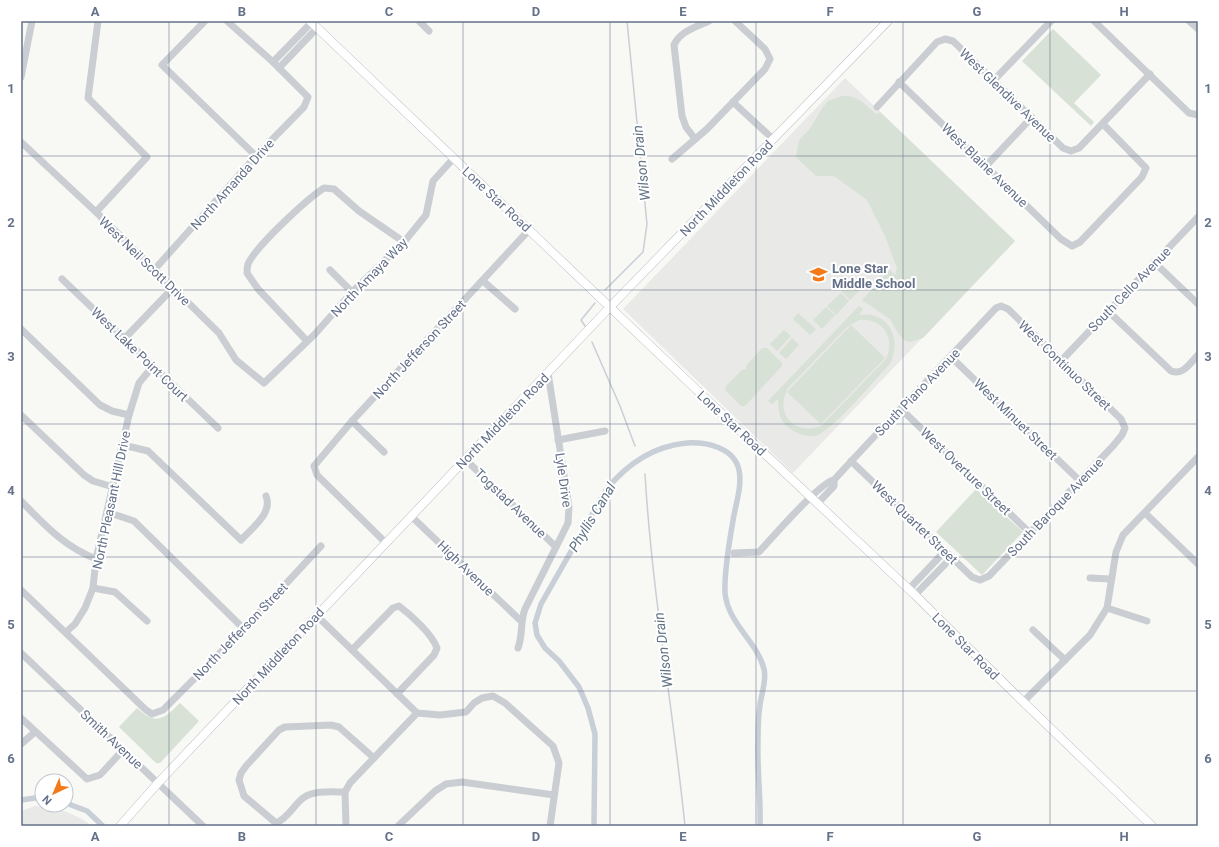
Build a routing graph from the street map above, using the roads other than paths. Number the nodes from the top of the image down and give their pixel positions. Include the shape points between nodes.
1 (32, 21) edge
2 (98, 21) edge
3 (204, 21) edge
4 (227, 21) edge
5 (419, 21) edge
6 (709, 21) edge
7 (735, 21) edge
8 (888, 21) edge
9 (1051, 21) edge
10 (1094, 21) edge
11 (1192, 22) edge
12 (312, 24) edge
13 (1198, 29) edge
14 (429, 31) dead end
15 (273, 62) junction
16 (279, 68) junction
17 (1150, 74) junction
18 (21, 77) edge
19 (994, 80) junction
20 (899, 82) junction
21 (733, 102) junction
22 (877, 107) dead end
23 (1198, 115) edge
24 (1032, 117) junction
25 (1103, 124) junction
26 (695, 139) junction
27 (773, 139) junction
28 (21, 142) edge
29 (256, 156) junction
30 (453, 159) junction
31 (672, 159) dead end
32 (986, 166) junction
33 (96, 212) junction
34 (1198, 218) edge
35 (529, 230) junction
36 (404, 242) junction
37 (1154, 262) junction
38 (154, 270) junction
39 (330, 270) dead end
40 (62, 279) dead end
41 (484, 280) junction
42 (173, 288) junction
43 (352, 292) junction
44 (1198, 304) edge
45 (1001, 306) joint
46 (610, 307) junction
47 (515, 309) dead end
48 (1108, 311) junction
49 (21, 329) edge
50 (124, 339) junction
51 (307, 341) junction
52 (1198, 355) edge
53 (951, 357) junction
54 (1061, 361) junction
55 (153, 366) junction
56 (548, 373) junction
57 (264, 383) joint
58 (901, 409) junction
59 (21, 415) edge
60 (129, 415) junction
61 (352, 421) junction
62 (218, 428) dead end
63 (1125, 428) joint
64 (605, 431) dead end
65 (558, 440) junction
66 (124, 445) junction
67 (384, 452) dead end
68 (1198, 457) edge
69 (465, 459) junction
70 (851, 461) junction
71 (834, 480) junction
72 (1080, 481) junction
73 (113, 486) junction
74 (266, 496) dead end
75 (812, 496) junction
76 (21, 501) edge
77 (818, 503) junction
78 (107, 512) junction
79 (1145, 513) junction
80 (411, 516) junction
81 (1030, 533) junction
82 (386, 543) junction
83 (321, 546) dead end
84 (556, 547) junction
85 (946, 551) junction
86 (734, 552) dead end
87 (952, 557) junction
88 (96, 559) junction
89 (1198, 564) edge
90 (1090, 578) dead end
91 (1111, 579) junction
92 (980, 580) joint
93 (93, 588) junction
94 (909, 589) junction
95 (21, 590) edge
96 (915, 595) junction
97 (1107, 608) junction
98 (317, 616) junction
99 (521, 620) junction
100 (147, 621) dead end
101 (1146, 621) dead end
102 (244, 629) junction
103 (1033, 630) dead end
104 (66, 632) junction
105 (518, 648) dead end
106 (352, 650) junction
107 (21, 653) edge
108 (1065, 660) junction
109 (397, 694) junction
110 (1023, 702) junction
111 (416, 713) junction
112 (21, 718) edge
113 (35, 732) junction
114 (21, 744) edge
115 (123, 750) junction
116 (374, 758) junction
117 (158, 783) junction
118 (345, 792) junction
119 (554, 795) junction
120 (120, 826) edge
121 (203, 826) edge
122 (346, 826) edge
123 (398, 826) edge
124 (550, 826) edge
125 (1152, 826) edge

1 - 18 street
2 - 33 street via 88,98 147,157
3 - 29 street via 162,65
4 - 15 street
5 - 14 street
6 - 26 street via 684,33 674,45 682,116
7 - 21 street via 765,49 770,59 765,69
8 - 27 main road, North Middleton Road
9 - 19 street
10 - 17 street
11 - 13 street
12 - 15 street
12 - 16 street
12 - 30 main road, Lone Star Road
15 - 16 street
16 - 29 street, North Amanda Drive via 308,97 304,107
17 - 23 street via 1189,113
17 - 25 street
19 - 20 street, West Glendive Avenue via 953,41 945,39 937,42
19 - 24 street, West Glendive Avenue
20 - 22 street
20 - 32 street, West Blaine Avenue
21 - 26 street
21 - 27 street
24 - 25 street, West Glendive Avenue via 1063,148 1071,151 1079,148
24 - 32 street
25 - 32 street, West Blaine Avenue via 1146,168 1142,177 1080,242 1072,246 1061,239
26 - 31 street
27 - 46 main road, North Middleton Road
28 - 33 street, West Neil Scott Drive
29 - 38 street, North Amanda Drive
30 - 35 main road, Lone Star Road
30 - 36 street, North Amaya Way via 433,180 426,215
33 - 38 street, West Neil Scott Drive
34 - 37 street, South Cello Avenue
35 - 41 street, North Jefferson Street
35 - 46 main road, Lone Star Road
36 - 43 street, North Amaya Way
36 - 51 street via 334,190 324,188 280,227 254,254 247,273 258,289
37 - 44 street
37 - 48 street, South Cello Avenue
38 - 42 street, West Neil Scott Drive
39 - 43 street
40 - 50 street, West Lake Point Court
41 - 47 street
41 - 61 street, North Jefferson Street
42 - 50 street
42 - 57 street, West Neil Scott Drive via 219,334 236,360
43 - 51 street, North Amaya Way
45 - 53 street, South Piano Avenue via 996,308
45 - 54 street, West Continuo Street via 1008,309
46 - 56 main road, North Middleton Road
46 - 75 main road, Lone Star Road
48 - 52 street via 1171,371 1181,372
48 - 54 street, South Cello Avenue
49 - 60 street via 100,405
50 - 55 street, West Lake Point Court
51 - 57 street, North Amaya Way
53 - 58 street, South Piano Avenue
53 - 72 street, West Minuet Street
54 - 63 street, West Continuo Street via 1121,419
55 - 60 street, North Pleasant Hill Drive via 139,383
55 - 62 street, West Lake Point Court
56 - 65 street, Lyle Drive
56 - 69 main road, North Middleton Road
58 - 70 street, South Piano Avenue
58 - 81 street, West Overture Street
59 - 73 street via 84,475 94,481
60 - 66 street, North Pleasant Hill Drive
61 - 67 street
61 - 82 street, North Jefferson Street via 323,454 314,470
63 - 72 street, South Baroque Avenue via 1122,435
64 - 65 street
65 - 84 street, Lyle Drive via 569,507 568,523
66 - 73 street, North Pleasant Hill Drive
66 - 74 street via 148,451 241,540 265,513 269,502
68 - 79 street
69 - 80 main road, North Middleton Road
69 - 84 street, Togstad Avenue
70 - 71 street, South Piano Avenue
70 - 85 street, West Quartet Street
71 - 75 street, South Piano Avenue via 829,480
71 - 77 street, South Piano Avenue via 834,486
72 - 81 street, South Baroque Avenue
73 - 78 street, North Pleasant Hill Drive
75 - 77 main road, Lone Star Road
75 - 86 street, South Piano Avenue via 759,552
76 - 88 street via 52,534 78,552
77 - 94 main road, Lone Star Road
78 - 88 street, North Pleasant Hill Drive
78 - 102 street via 134,521
79 - 89 street
79 - 91 street via 1123,535 1116,552
80 - 82 main road, North Middleton Road
80 - 99 street, High Avenue
81 - 92 street, South Baroque Avenue via 989,576
82 - 98 main road, North Middleton Road
83 - 102 street, North Jefferson Street
84 - 99 street, Lyle Drive via 524,609
85 - 87 street, West Quartet Street
85 - 94 street
87 - 92 street, West Quartet Street via 972,577
87 - 96 street
88 - 93 street, North Pleasant Hill Drive
90 - 91 street
91 - 97 street
93 - 100 street via 115,592
93 - 104 street, North Pleasant Hill Drive via 85,608 75,624
94 - 96 main road, Lone Star Road
95 - 104 street
96 - 110 main road, Lone Star Road
97 - 101 street
97 - 108 street via 1090,634
98 - 106 street
98 - 117 main road, North Middleton Road
99 - 105 street, Lyle Drive via 521,639
102 - 104 street, North Jefferson Street via 163,710 152,714
103 - 108 street
106 - 109 street
106 - 109 street via 393,608 399,606 409,614 437,648 434,655
107 - 115 street, Smith Avenue
108 - 110 street
109 - 111 street
110 - 125 main road, Lone Star Road
111 - 116 street
111 - 119 street via 440,715 466,712 482,698 492,696 505,703 553,746 559,763
112 - 113 street
113 - 114 street
113 - 115 street via 87,779 100,775
115 - 117 street, Smith Avenue
116 - 118 street via 350,783
116 - 118 street via 340,727 285,727 279,730 246,766 239,780 244,796 276,824 308,795
117 - 120 main road, North Middleton Road
117 - 121 street, Smith Avenue
118 - 122 street
119 - 123 street via 462,782 446,784
119 - 124 street

